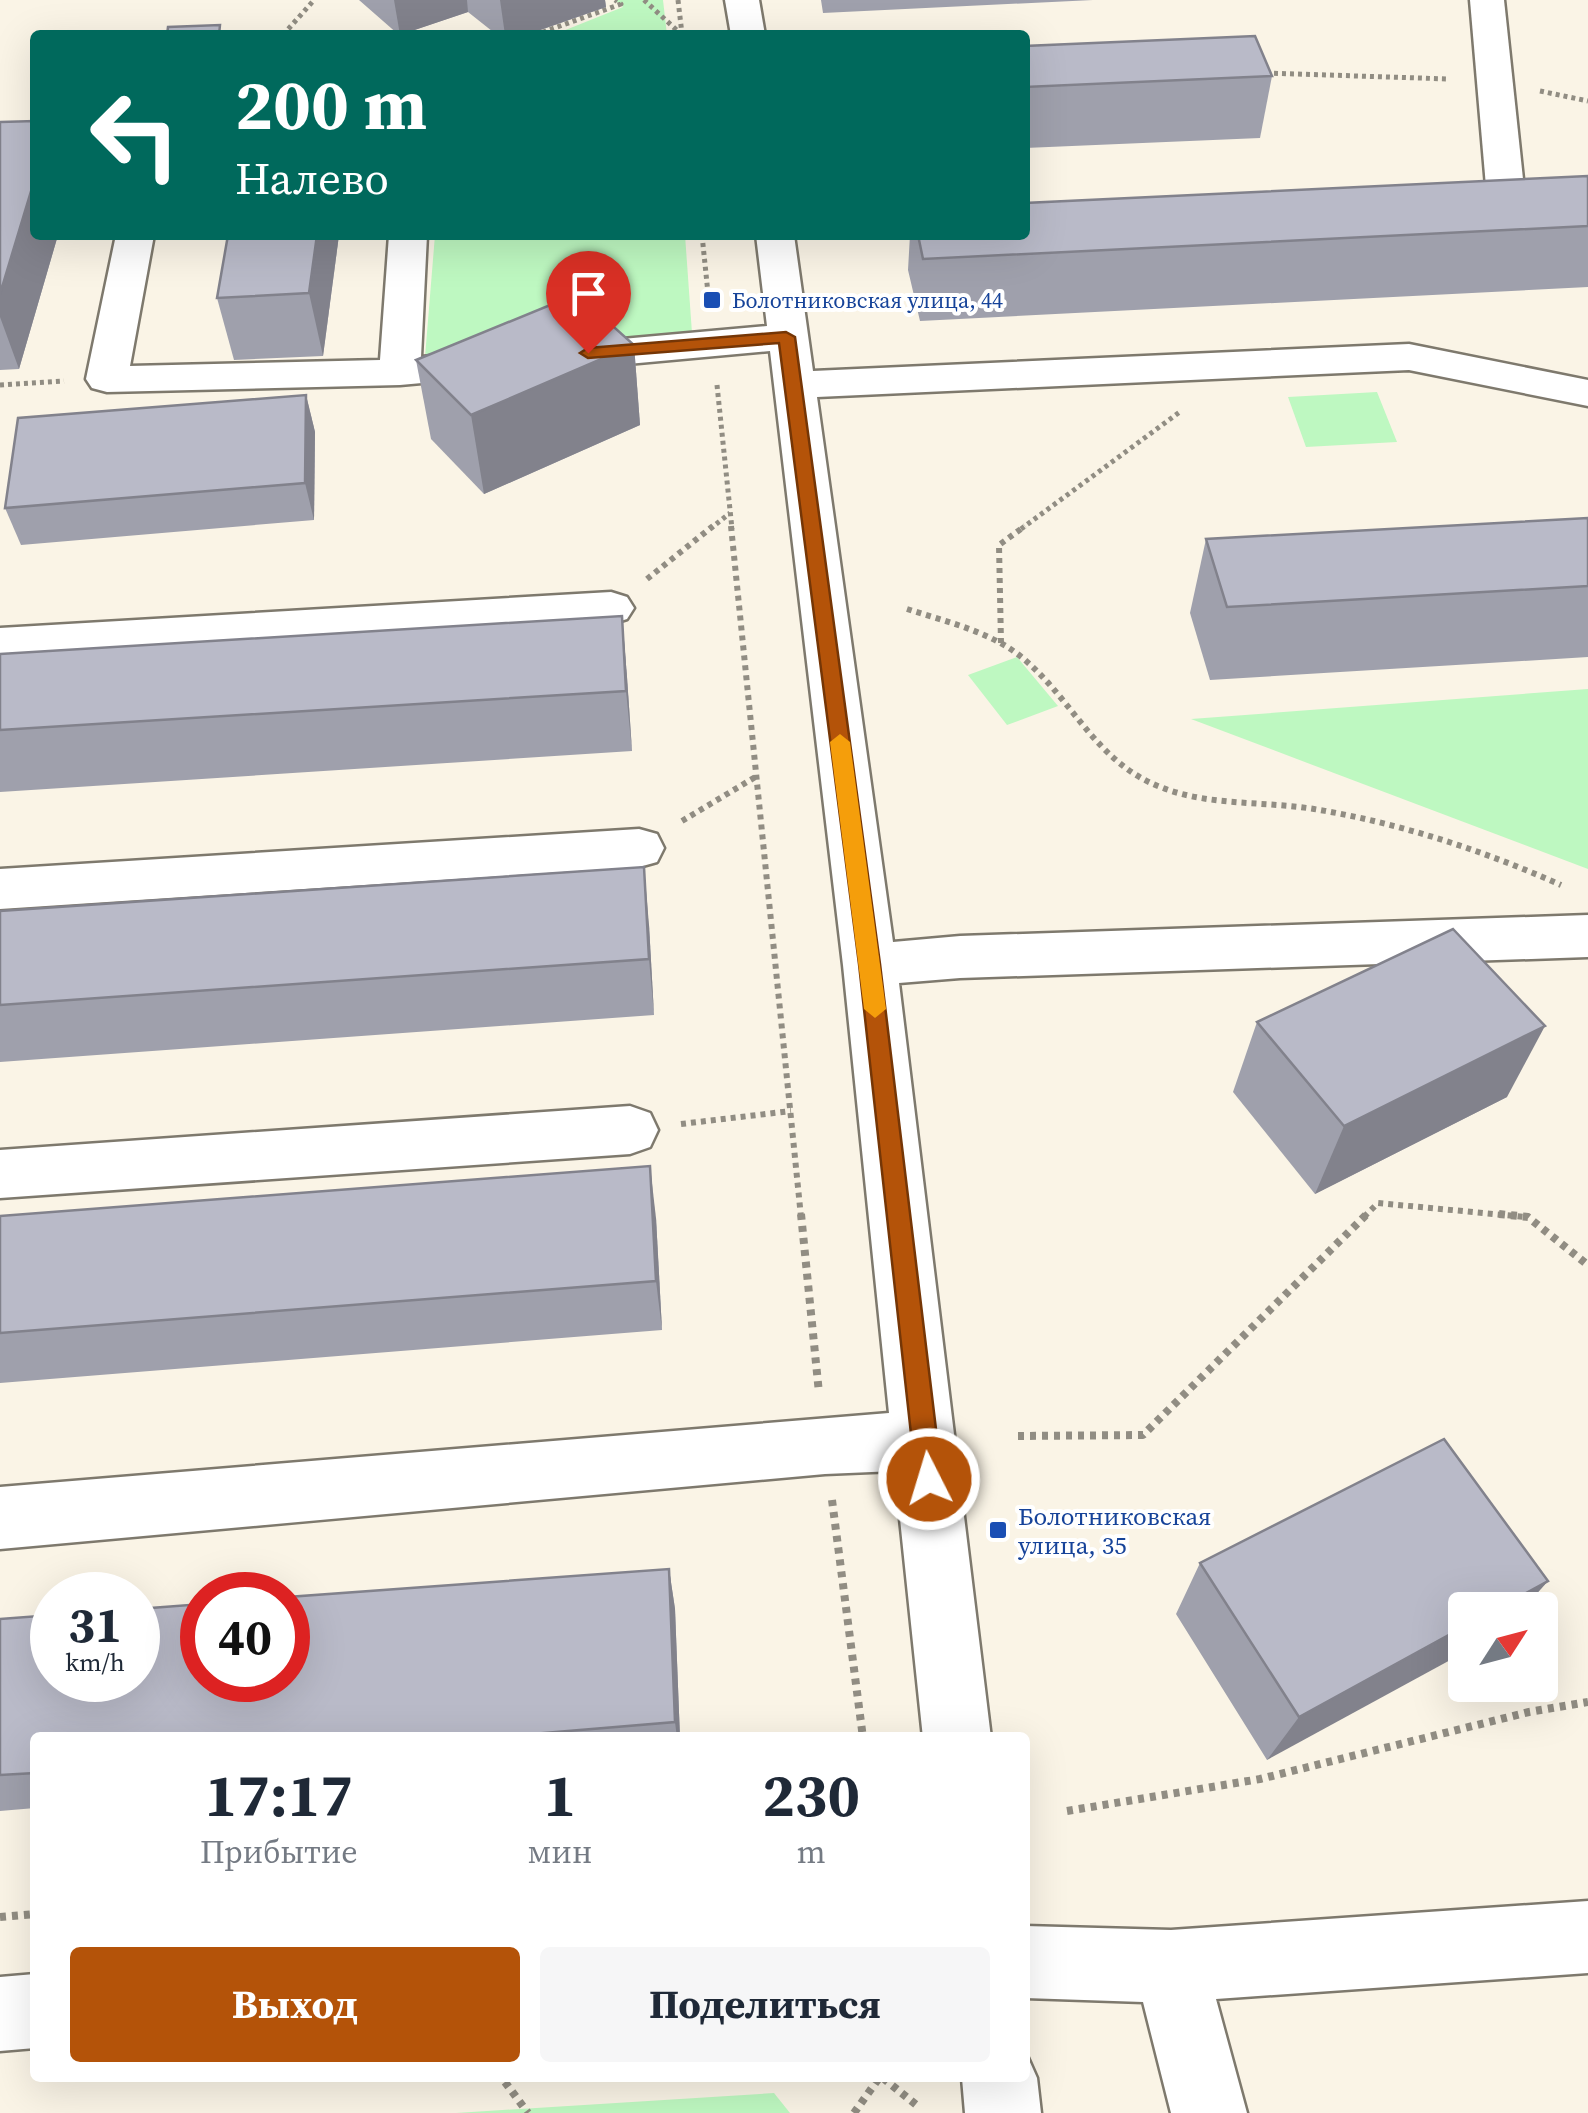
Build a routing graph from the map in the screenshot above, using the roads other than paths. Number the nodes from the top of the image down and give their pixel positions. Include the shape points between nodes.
1 (742, 0) edge
2 (1487, 0) edge
3 (747, 30) edge
4 (1468, 198) edge
5 (134, 240) edge
6 (408, 240) edge
7 (775, 240) edge
8 (789, 361) junction
9 (400, 372) junction
10 (1588, 393) edge
11 (611, 608) road end
12 (0, 644) edge
13 (639, 848) road end
14 (0, 889) edge
15 (1579, 913) edge
16 (870, 964) junction
17 (630, 1130) road end
18 (0, 1174) edge
19 (926, 1441) junction
20 (0, 1518) edge
21 (955, 1732) edge
22 (1588, 1936) edge
23 (1030, 1962) edge
24 (1171, 1966) junction
25 (30, 2011) edge
26 (0, 2014) edge
27 (999, 2082) edge
28 (1003, 2113) edge
29 (1209, 2113) edge

1 - 3 street
2 - 4 street via 1523,197
5 - 9 street via 107,379
6 - 9 street
7 - 8 street
8 - 9 street via 713,342
8 - 10 street via 1241,364 1409,357
8 - 16 street
11 - 12 street
13 - 14 street
15 - 16 street
16 - 19 street
17 - 18 street
19 - 20 street via 825,1444
19 - 21 street
22 - 24 street
23 - 24 street
24 - 29 street
25 - 26 street
27 - 28 street

